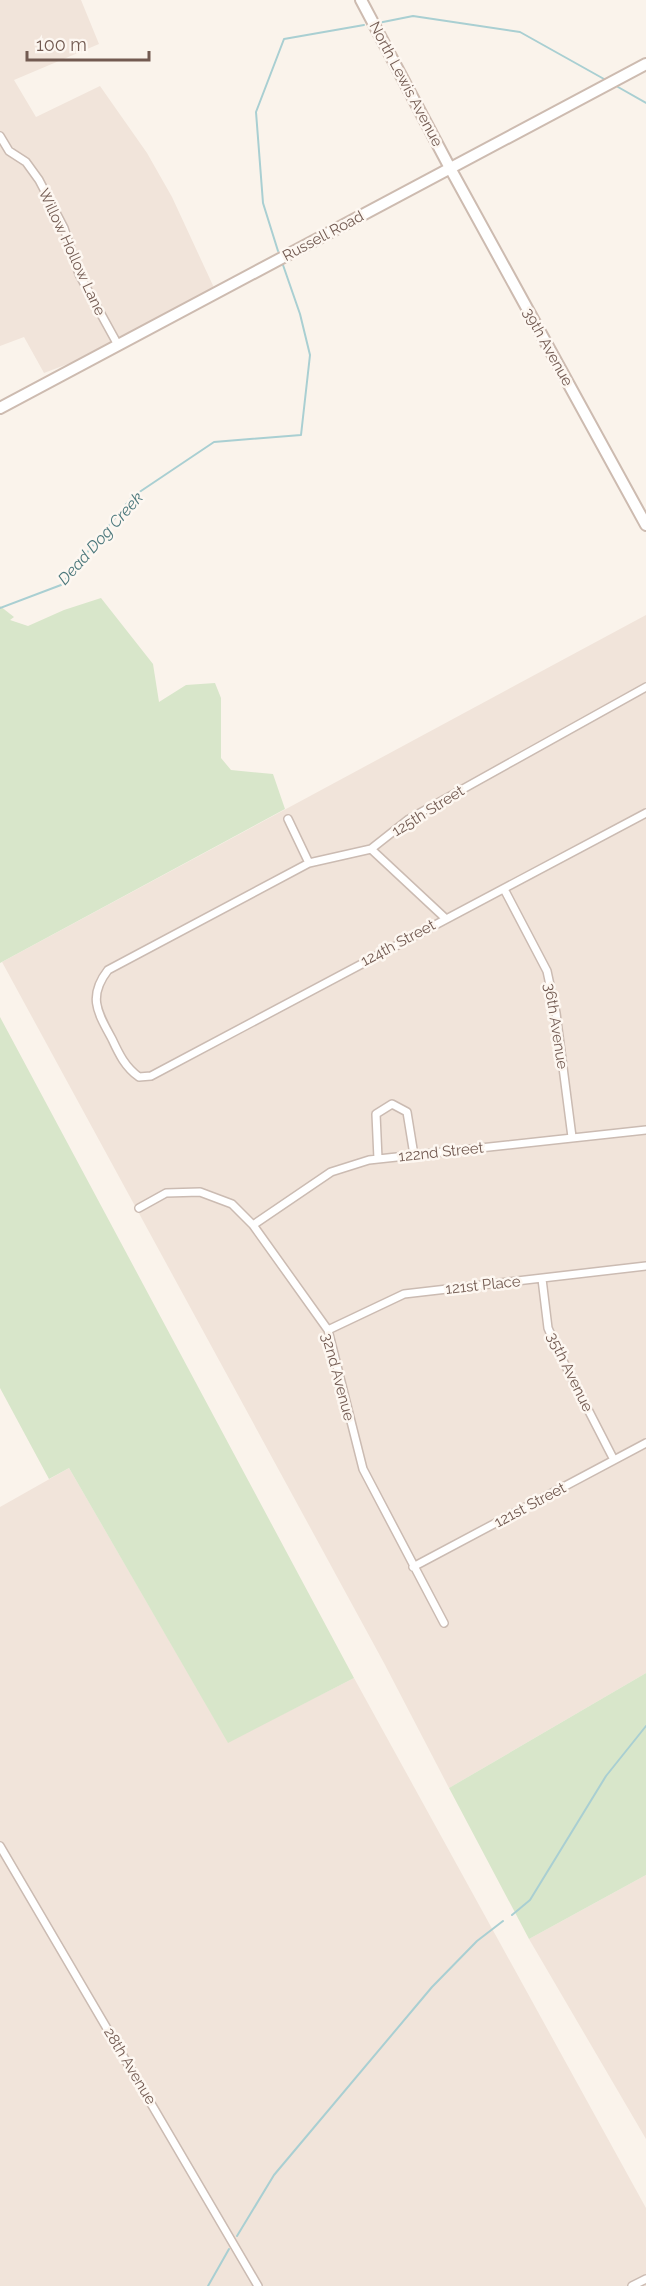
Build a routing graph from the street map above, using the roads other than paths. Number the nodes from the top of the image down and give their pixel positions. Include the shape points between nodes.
1 (361, 0) edge
2 (646, 64) edge
3 (0, 136) edge
4 (450, 168) junction
5 (118, 345) junction
6 (0, 408) edge
7 (646, 525) edge
8 (646, 687) edge
9 (646, 813) edge
10 (288, 819) dead end
11 (372, 849) junction
12 (309, 863) junction
13 (504, 889) junction
14 (446, 918) junction
15 (151, 1076) joint
16 (646, 1130) edge
17 (572, 1137) junction
18 (414, 1155) junction
19 (378, 1159) junction
20 (139, 1208) dead end
21 (253, 1225) junction
22 (646, 1266) edge
23 (542, 1279) junction
24 (328, 1330) junction
25 (646, 1443) edge
26 (614, 1460) junction
27 (413, 1567) junction
28 (444, 1623) dead end
29 (0, 1846) edge
30 (646, 2279) edge
31 (258, 2286) edge
32 (632, 2286) edge

1 - 4 street, North Lewis Avenue
2 - 4 street, Russell Road
3 - 5 street, Willow Hollow Lane via 9,151 26,162 39,180 64,228 79,274
4 - 5 street, Russell Road
4 - 7 street, 39th Avenue
5 - 6 street, Russell Road
8 - 11 street, 125th Street via 409,819
9 - 13 street, 124th Street
10 - 12 street
11 - 12 street, 125th Street
11 - 14 street
12 - 15 street, 125th Street via 108,970 99,981 98,1014 128,1069 139,1077
13 - 14 street, 124th Street
13 - 17 street, 36th Avenue via 547,971
14 - 15 street, 124th Street
16 - 17 street, 122nd Street
17 - 18 street, 122nd Street
18 - 19 street, 122nd Street
18 - 19 street via 407,1112 392,1104 376,1114
19 - 21 street, 122nd Street via 331,1172
20 - 21 street, 32nd Avenue via 166,1193 200,1192 231,1204
21 - 24 street, 32nd Avenue
22 - 23 street, 121st Place
23 - 24 street, 121st Place via 404,1294
23 - 26 street, 35th Avenue via 548,1328
24 - 27 street, 32nd Avenue via 363,1469
25 - 26 street, 121st Street
26 - 27 street, 121st Street
27 - 28 street, 32nd Avenue
29 - 31 street, 28th Avenue
30 - 32 street

